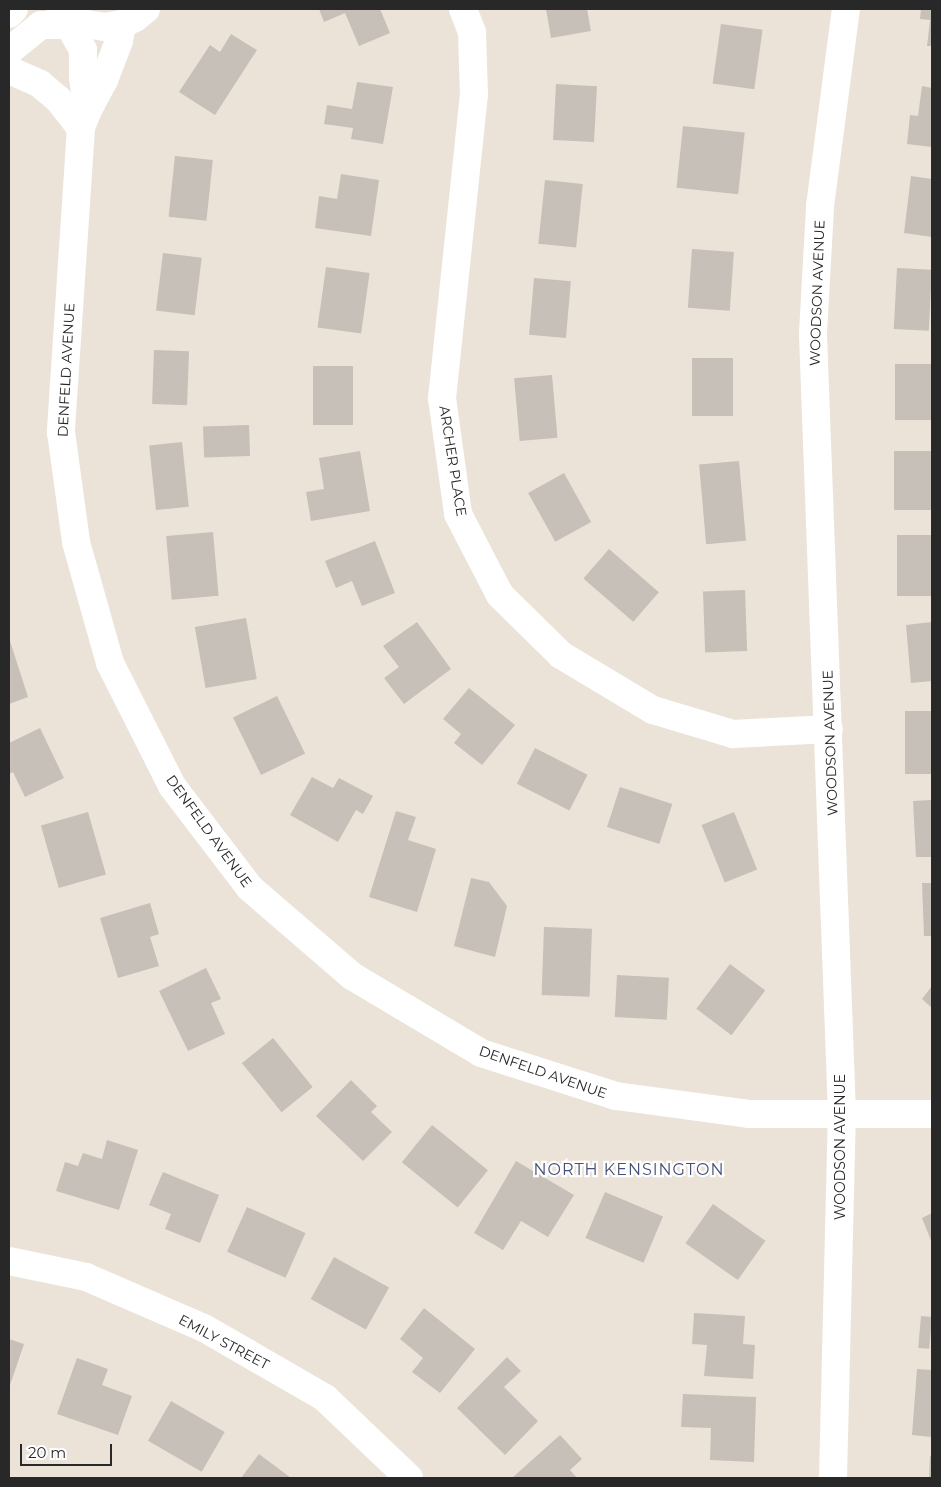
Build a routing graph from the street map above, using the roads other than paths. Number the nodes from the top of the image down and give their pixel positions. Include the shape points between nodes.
1 (14, 9) edge
2 (146, 9) edge
3 (463, 9) edge
4 (846, 9) edge
5 (9, 14) edge
6 (69, 17) edge
7 (122, 24) junction
8 (9, 51) edge
9 (9, 70) edge
10 (84, 120) junction
11 (830, 729) junction
12 (842, 1114) junction
13 (932, 1114) edge
14 (9, 1261) edge
15 (409, 1478) edge
16 (833, 1478) edge

1 - 5 street
2 - 7 street
3 - 11 street, ARCHER PLACE via 472,32 474,94 442,398 458,514 500,595 561,655 653,710 733,734
4 - 11 street, WOODSON AVENUE via 820,206 813,333
6 - 7 street via 104,27
6 - 8 street via 41,25
6 - 10 street, DENFELD AVENUE via 83,50
7 - 10 street, DENFELD AVENUE via 104,80
9 - 10 street via 40,84
10 - 12 street, DENFELD AVENUE via 61,432 76,542 115,672 172,786 250,888 352,976 481,1053 616,1096 749,1114
11 - 12 street, WOODSON AVENUE
12 - 13 street, DENFELD AVENUE
12 - 16 street, WOODSON AVENUE
14 - 15 street, EMILY STREET via 86,1277 204,1328 324,1398

